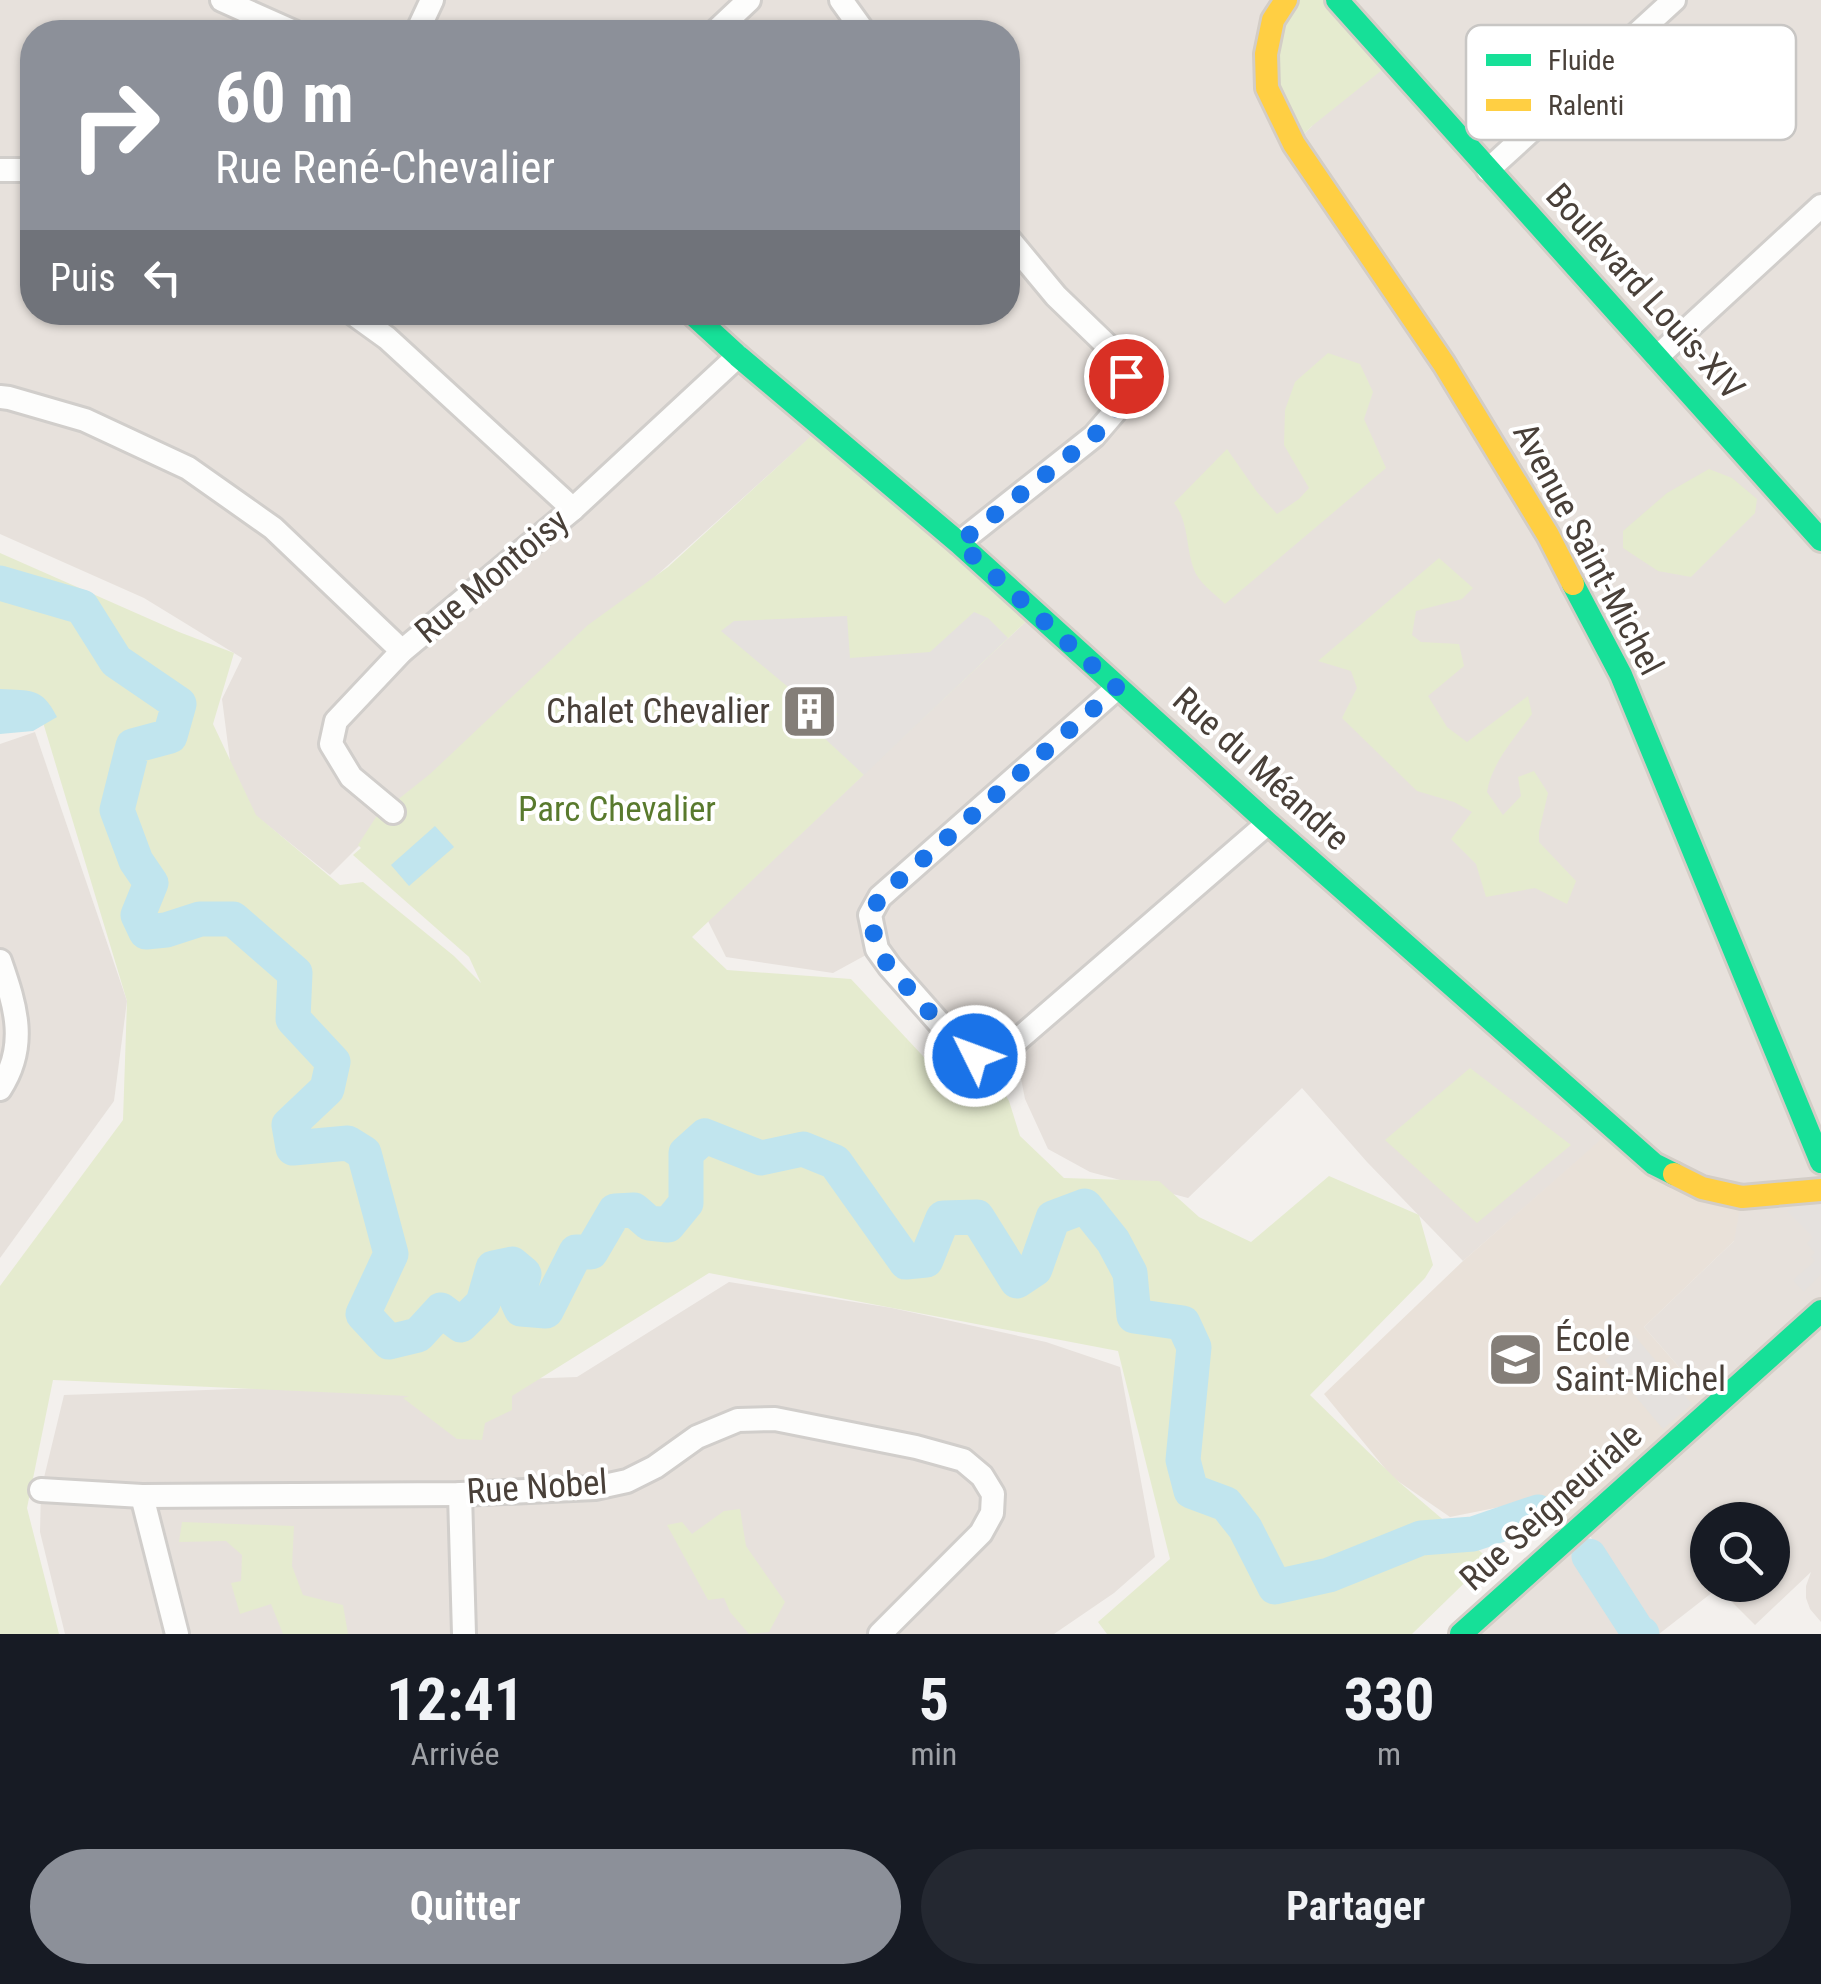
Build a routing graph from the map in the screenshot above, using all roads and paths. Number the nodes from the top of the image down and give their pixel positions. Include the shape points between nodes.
1 (222, 0) edge
2 (749, 0) edge
3 (1286, 0) edge
4 (1337, 0) edge
5 (1674, 0) edge
6 (267, 20) edge
7 (727, 20) edge
8 (1647, 25) edge
9 (1521, 140) edge
10 (1488, 170) junction
11 (1821, 206) edge
12 (1020, 252) edge
13 (369, 325) edge
14 (704, 325) edge
15 (738, 356) junction
16 (1656, 357) junction
17 (0, 397) edge
18 (573, 509) junction
19 (1821, 540) edge
20 (959, 543) junction
21 (402, 651) junction
22 (1117, 688) junction
23 (393, 812) dead end
24 (1268, 823) junction
25 (0, 961) edge
26 (0, 1089) edge
27 (1821, 1162) edge
28 (1821, 1190) edge
29 (1821, 1311) edge
30 (41, 1490) dead end
31 (460, 1494) junction
32 (142, 1496) junction
33 (177, 1634) edge
34 (464, 1634) edge
35 (880, 1634) edge
36 (1461, 1634) edge

1 - 6 street
2 - 7 street
3 - 27 street, Avenue Saint-Michel via 1273,20 1266,54 1267,88 1281,120 1444,364 1548,535 1621,675
4 - 10 street, Boulevard Louis-XIV
5 - 8 street
9 - 10 street
10 - 16 street, Boulevard Louis-XIV
11 - 16 street
12 - 20 street via 1112,350 1126,376 1124,394 1094,436
13 - 18 street
14 - 15 street, Rue du Méandre
15 - 18 street, Rue Montoisy
15 - 20 street, Rue du Méandre
16 - 19 street, Boulevard Louis-XIV
17 - 21 street via 85,420 188,468 273,528
18 - 21 street, Rue Montoisy
20 - 22 street, Rue du Méandre
21 - 23 street, Rue Montoisy via 336,721 331,744 352,777
22 - 24 street, Rue du Méandre
22 - 24 street via 880,897 870,915 877,949 957,1043 975,1056 1014,1042
24 - 28 street, Rue du Méandre via 1654,1164 1702,1188 1742,1196
25 - 26 street via 18,1048
29 - 36 street, Rue Seigneuriale
30 - 32 street, Rue Nobel
31 - 32 street, Rue Nobel
31 - 34 street
31 - 35 street, Rue Nobel via 627,1481 738,1420 775,1420 963,1460 993,1494 982,1533
32 - 33 street

